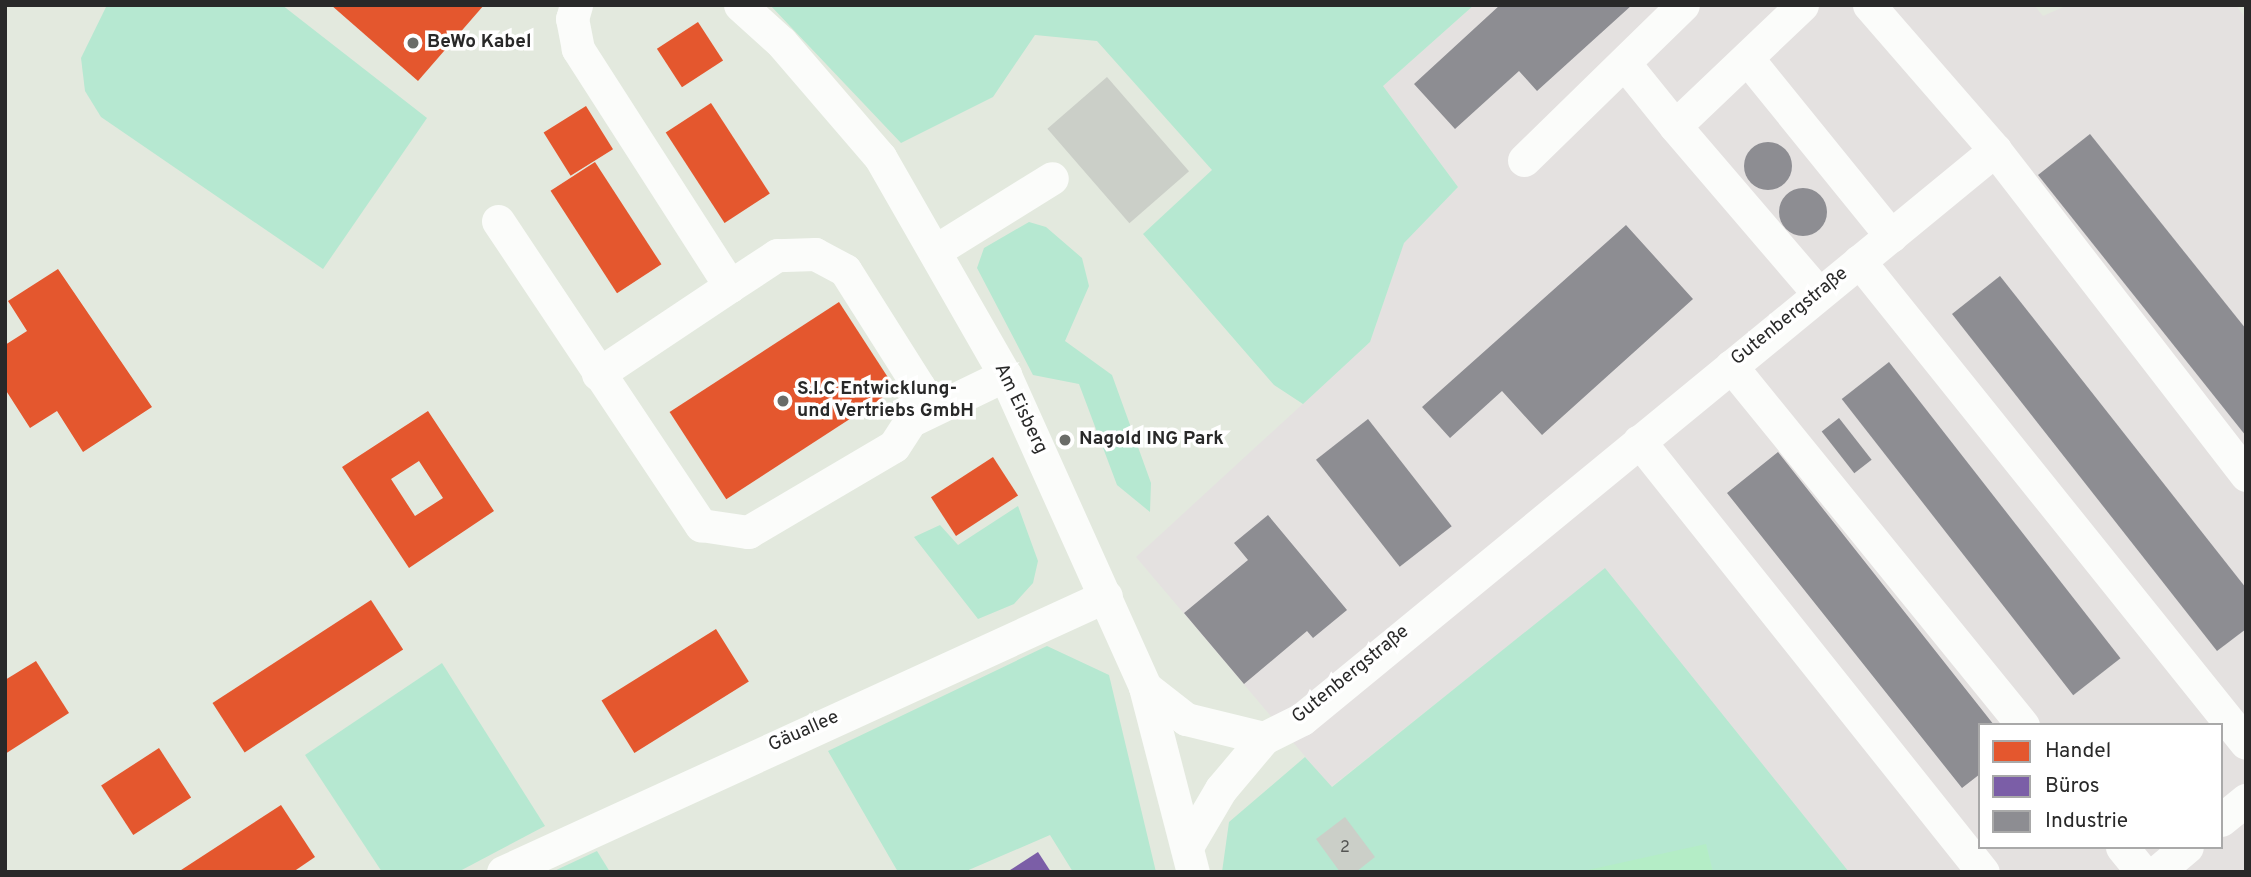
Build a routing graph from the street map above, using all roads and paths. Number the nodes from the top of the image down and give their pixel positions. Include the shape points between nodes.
1 (576, 5) edge
2 (740, 5) edge
3 (1683, 5) edge
4 (1801, 5) edge
5 (1869, 5) edge
6 (1747, 58) junction
7 (1625, 64) junction
8 (1675, 127) junction
9 (1995, 150) junction
10 (1524, 160) dead end
11 (1052, 178) dead end
12 (498, 221) dead end
13 (1891, 236) junction
14 (938, 249) junction
15 (1859, 261) junction
16 (730, 286) junction
17 (1819, 294) junction
18 (1731, 366) junction
19 (598, 374) junction
20 (1005, 375) junction
21 (910, 421) junction
22 (1639, 441) junction
23 (2246, 475) edge
24 (1106, 596) junction
25 (1144, 687) junction
26 (2021, 723) edge
27 (1264, 738) junction
28 (2246, 743) edge
29 (2246, 800) edge
30 (2223, 818) edge
31 (2124, 849) edge
32 (2185, 849) edge
33 (1190, 858) edge
34 (503, 872) edge
35 (1983, 872) edge
36 (2142, 872) edge
37 (2157, 872) edge

1 - 16 street via 572,19 578,49
2 - 14 street, Am Eisberg via 781,42 880,157
3 - 7 street
4 - 6 street
5 - 9 street
6 - 8 street
6 - 13 street
7 - 8 street
7 - 10 street
8 - 17 street
9 - 13 street, Gutenbergstraße
9 - 23 street
11 - 14 street
12 - 19 street
13 - 15 street, Gutenbergstraße
14 - 20 street, Am Eisberg
15 - 17 street, Gutenbergstraße
15 - 28 street
16 - 19 street
16 - 21 street via 777,255 815,254 845,270 919,387
17 - 18 street, Gutenbergstraße
18 - 22 street, Gutenbergstraße
18 - 26 street
19 - 21 street via 682,504 701,525 724,532 748,532 894,446
20 - 21 street via 941,412
20 - 24 street, Am Eisberg
22 - 27 street, Gutenbergstraße via 1302,719
22 - 35 street
24 - 25 street, Am Eisberg
24 - 34 street, Gäuallee
25 - 27 street via 1186,719
25 - 33 street, Am Eisberg
27 - 33 street, Gutenbergstraße via 1221,789
29 - 30 street
31 - 36 street
32 - 37 street

